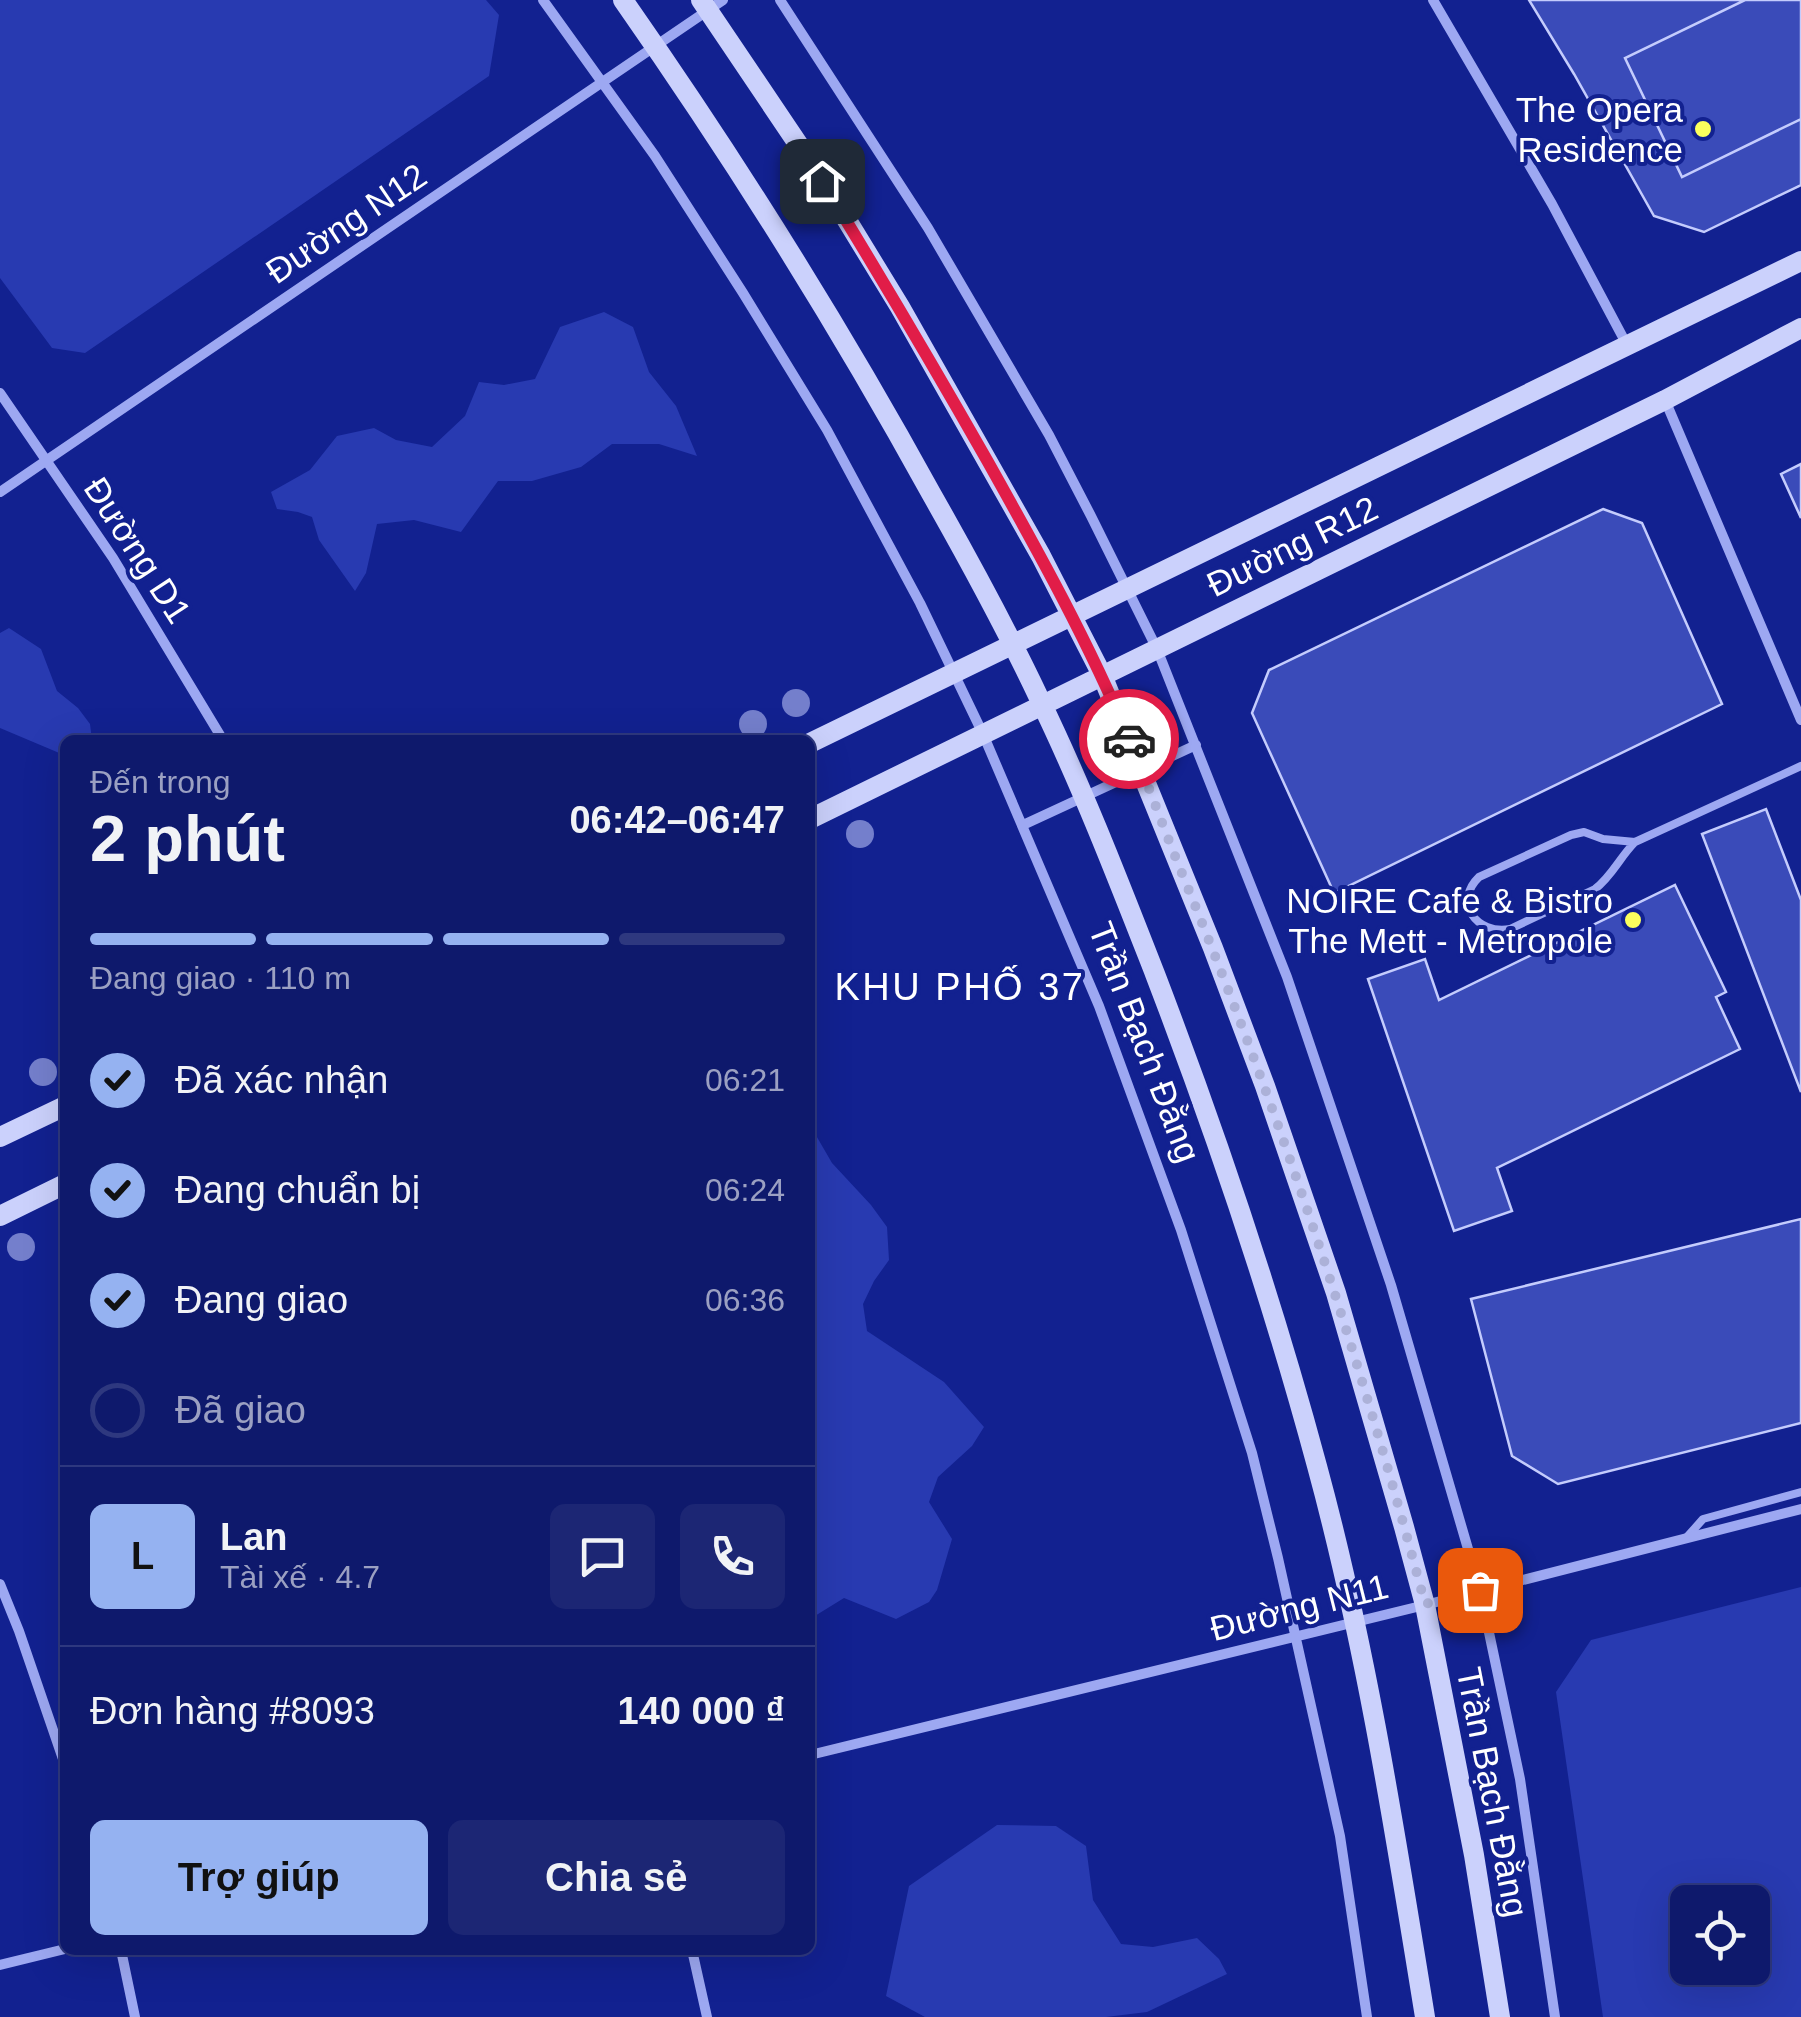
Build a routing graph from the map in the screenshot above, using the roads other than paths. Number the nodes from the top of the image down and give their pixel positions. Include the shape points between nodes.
1 (543, 0) edge
2 (623, 0) edge
3 (780, 0) edge
4 (1433, 0) edge
5 (711, 4) edge
6 (655, 46) junction
7 (603, 82) junction
8 (1801, 261) edge
9 (1801, 328) edge
10 (1627, 345) junction
11 (0, 393) edge
12 (1665, 400) junction
13 (47, 460) junction
14 (0, 492) edge
15 (1128, 589) junction
16 (1071, 616) junction
17 (1012, 644) junction
18 (1157, 649) junction
19 (954, 673) junction
20 (1102, 675) junction
21 (1042, 704) junction
22 (1798, 706) edge
23 (1801, 720) edge
24 (983, 734) junction
25 (220, 735) edge
26 (815, 741) edge
27 (1196, 745) junction
28 (1801, 766) edge
29 (1141, 770) junction
30 (1084, 796) junction
31 (815, 816) edge
32 (1023, 826) junction
33 (1635, 842) junction
34 (60, 1108) edge
35 (0, 1137) edge
36 (60, 1186) edge
37 (0, 1216) edge
38 (1801, 1492) edge
39 (1801, 1509) edge
40 (1686, 1538) junction
41 (0, 1584) edge
42 (1480, 1590) junction
43 (1425, 1604) junction
44 (1354, 1620) junction
45 (1296, 1635) junction
46 (60, 1751) edge
47 (815, 1755) edge
48 (60, 1949) edge
49 (122, 1955) edge
50 (693, 1955) edge
51 (0, 1965) edge
52 (135, 2017) edge
53 (707, 2017) edge
54 (1367, 2017) edge
55 (1424, 2017) edge
56 (1500, 2017) edge
57 (1555, 2017) edge

1 - 7 street, Trần Bạch Đằng
2 - 6 street
3 - 15 street, Trần Bạch Đằng via 978,311
4 - 10 street
5 - 6 street, Đường N12
5 - 16 street via 890,292
6 - 7 street, Đường N12
6 - 17 street via 836,326
7 - 13 street, Đường N12
7 - 19 street, Trần Bạch Đằng via 818,416
8 - 10 street, Đường R12
9 - 12 street, Đường R12
10 - 15 street, Đường R12
11 - 13 street, Đường D1
12 - 18 street, Đường R12
12 - 22 street
13 - 14 street, Đường N12
13 - 25 street, Đường D1
15 - 16 street, Đường R12
15 - 18 street, Trần Bạch Đằng
16 - 17 street, Đường R12
16 - 20 street, Trần Bạch Đằng
17 - 19 street, Đường R12
17 - 21 street, Trần Bạch Đằng
18 - 20 street, Đường R12
18 - 27 street, Trần Bạch Đằng
19 - 24 street, Trần Bạch Đằng
19 - 26 street, Đường R12
20 - 21 street, Đường R12
20 - 29 street, Trần Bạch Đằng
21 - 24 street, Đường R12
21 - 30 street, Trần Bạch Đằng
22 - 23 street
24 - 31 street, Đường R12
24 - 32 street, Trần Bạch Đằng
27 - 29 street
27 - 42 street, Trần Bạch Đằng via 1348,1154
28 - 33 lane
29 - 30 street
29 - 43 street, Trần Bạch Đằng via 1265,1086 1330,1274
30 - 32 street
30 - 44 street, Trần Bạch Đằng via 1210,1119 1272,1307
32 - 45 street, Trần Bạch Đằng via 1099,1006 1181,1230 1252,1453
33 - 33 lane via 1572,835 1480,877 1471,885 1470,908 1486,929 1510,929 1595,889
34 - 35 street
36 - 37 street
38 - 40 lane via 1703,1519
39 - 40 street, Đường N11
40 - 42 street, Đường N11
41 - 46 street
42 - 43 street, Đường N11
42 - 57 street, Trần Bạch Đằng via 1520,1778
43 - 44 street, Đường N11
43 - 56 street, Trần Bạch Đằng
44 - 45 street, Đường N11
44 - 55 street, Trần Bạch Đằng
45 - 47 street, Đường N11
45 - 54 street, Trần Bạch Đằng via 1340,1836
48 - 51 street
49 - 52 street
50 - 53 street

